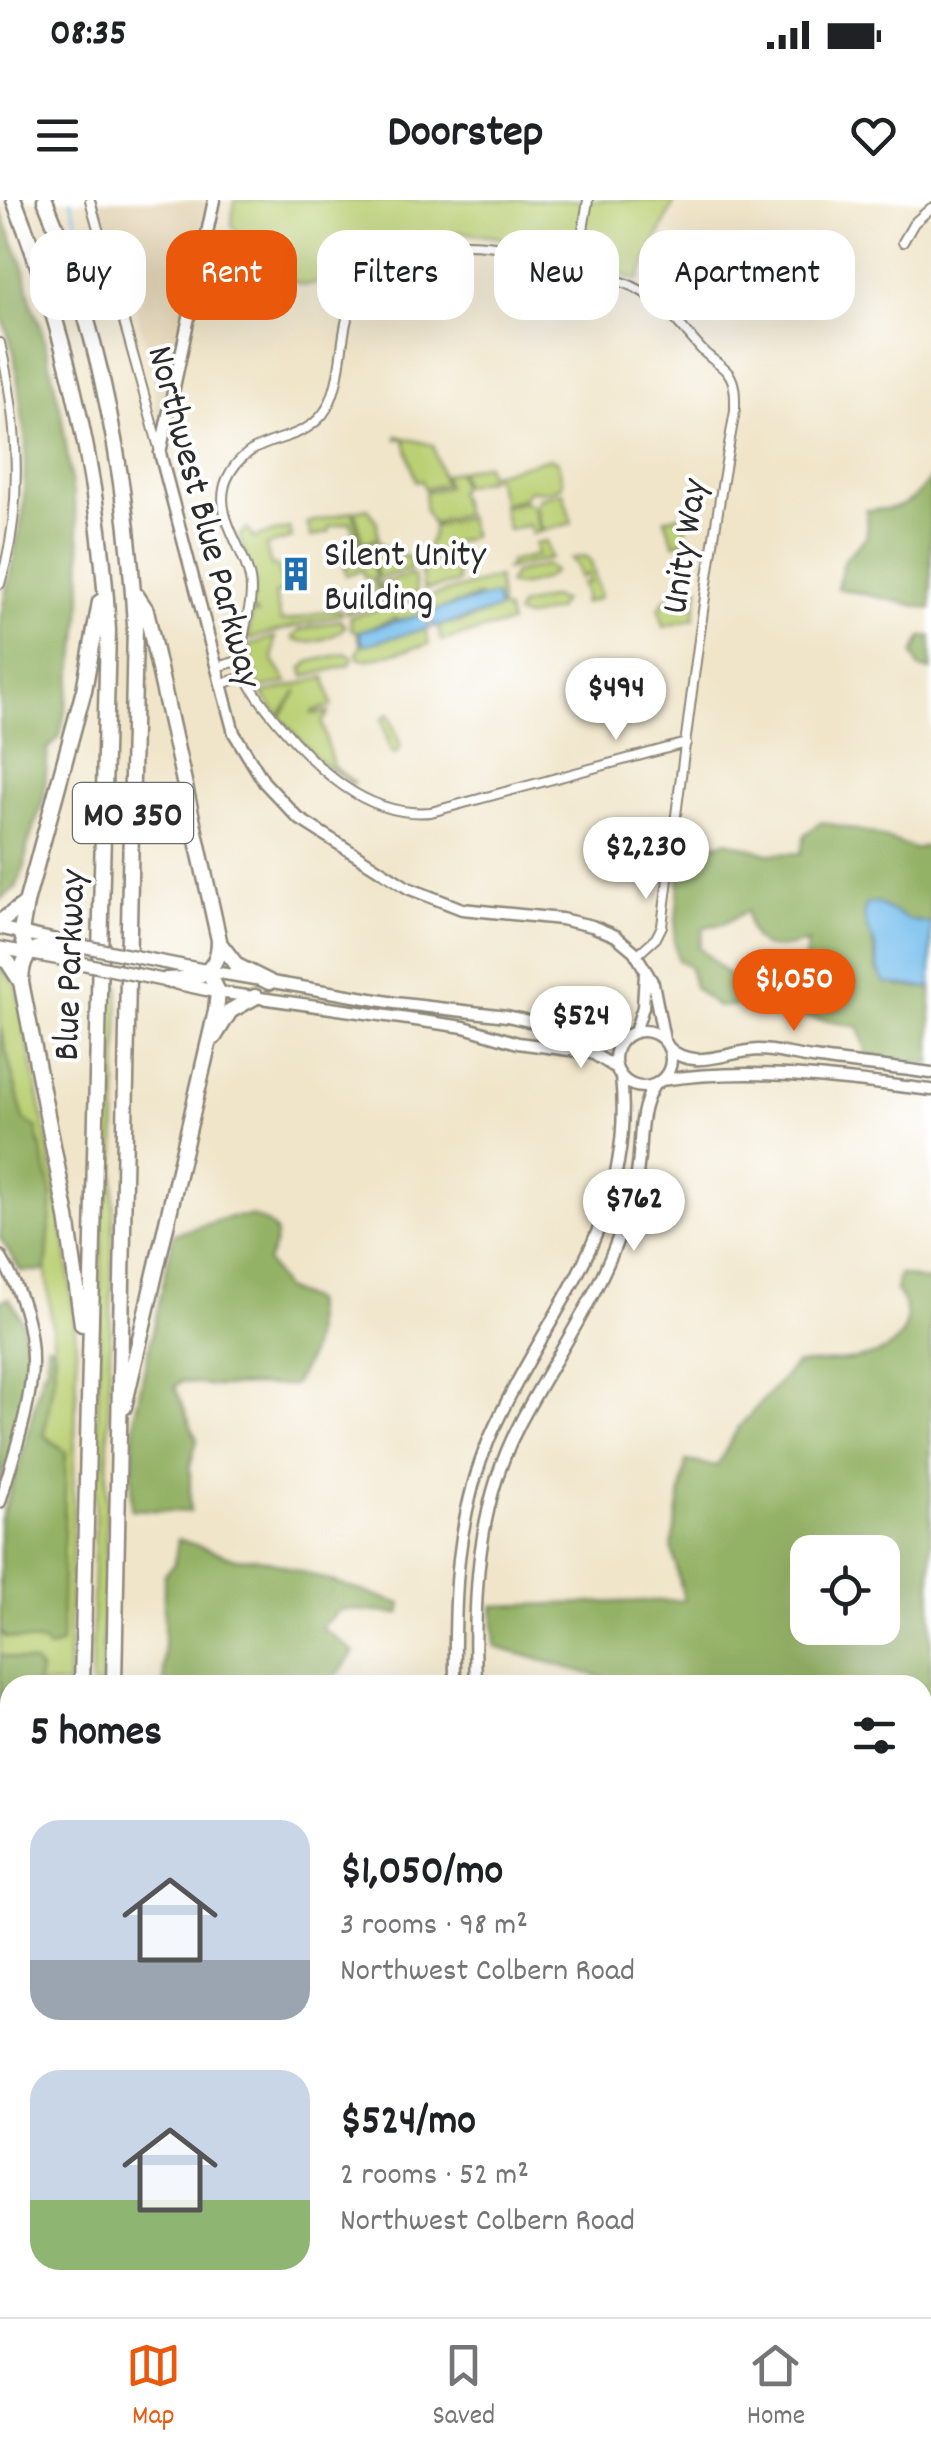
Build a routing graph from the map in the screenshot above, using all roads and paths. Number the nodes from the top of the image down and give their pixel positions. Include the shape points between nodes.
1 (14, 200) edge
2 (44, 200) edge
3 (90, 200) edge
4 (214, 200) edge
5 (588, 200) edge
6 (931, 208) edge
7 (583, 230) edge
8 (903, 242) dead end
9 (494, 245) edge
10 (619, 283) edge
11 (0, 343) edge
12 (160, 452) junction
13 (105, 577) junction
14 (1, 578) edge
15 (133, 592) junction
16 (242, 660) junction
17 (216, 667) junction
18 (246, 676) junction
19 (220, 684) junction
20 (686, 743) junction
21 (26, 903) junction
22 (0, 925) edge
23 (20, 932) junction
24 (219, 940) junction
25 (77, 945) junction
26 (0, 948) edge
27 (28, 954) junction
28 (637, 956) junction
29 (0, 957) edge
30 (644, 966) junction
31 (208, 971) junction
32 (164, 980) junction
33 (21, 982) junction
34 (270, 982) junction
35 (218, 992) junction
36 (255, 997) junction
37 (632, 1034) junction
38 (666, 1043) junction
39 (209, 1046) junction
40 (618, 1072) junction
41 (931, 1073) edge
42 (658, 1082) junction
43 (931, 1090) edge
44 (0, 1256) edge
45 (88, 1405) junction
46 (118, 1437) junction
47 (0, 1502) edge
48 (82, 1675) edge
49 (114, 1675) edge
50 (455, 1675) edge
51 (476, 1675) edge

1 - 13 highway, Blue Parkway / MO 350 via 54,307 80,406
2 - 15 highway, Blue Parkway / MO 350 via 105,389
3 - 12 street, Northwest Blue Parkway
4 - 12 street
5 - 7 street
6 - 8 street
9 - 16 street via 449,242 394,258 369,274 347,315 322,416 237,462 223,497 251,582
10 - 20 street, Unity Way via 654,296 730,375 735,411
11 - 14 street via 16,446
12 - 17 street, Northwest Blue Parkway
13 - 21 highway via 84,690
13 - 45 highway, Blue Parkway / MO 350
15 - 24 highway via 146,610
15 - 46 highway, Blue Parkway / MO 350
16 - 17 street
16 - 18 street
17 - 19 street, Northwest Blue Parkway
18 - 19 street
18 - 20 street via 287,733 333,779 370,801 410,813
19 - 28 street, Northwest Blue Parkway via 234,733 264,782 298,818 408,888 462,909 592,926
20 - 28 street, Unity Way via 662,926
21 - 22 highway
21 - 23 highway
22 - 23 main road
23 - 25 main road
23 - 27 highway
24 - 31 highway
24 - 34 highway via 237,966
25 - 27 highway
25 - 31 main road, bridge
26 - 27 main road
27 - 32 main road, bridge
27 - 33 highway
28 - 30 street
29 - 33 highway
30 - 37 street via 643,1008
30 - 38 street
31 - 32 highway
31 - 34 street
31 - 35 highway
32 - 35 main road
33 - 45 highway via 79,1290
34 - 37 street via 507,1016 598,1037
35 - 36 street
35 - 39 highway
36 - 39 highway via 230,1011
36 - 40 street via 581,1050
37 - 38 street via 646,1032
37 - 40 street via 617,1049
38 - 41 street via 688,1059 775,1050
38 - 42 street via 670,1064
39 - 46 highway
40 - 42 street via 636,1086
40 - 50 street via 624,1104 618,1155 591,1249 504,1408 474,1484 454,1595
42 - 43 street via 706,1073 780,1074
42 - 51 street via 642,1110 637,1174 619,1237 518,1427 493,1494 477,1571
44 - 47 street via 24,1309 34,1362
45 - 48 highway, Blue Parkway / MO 350
46 - 49 highway, Blue Parkway / MO 350

